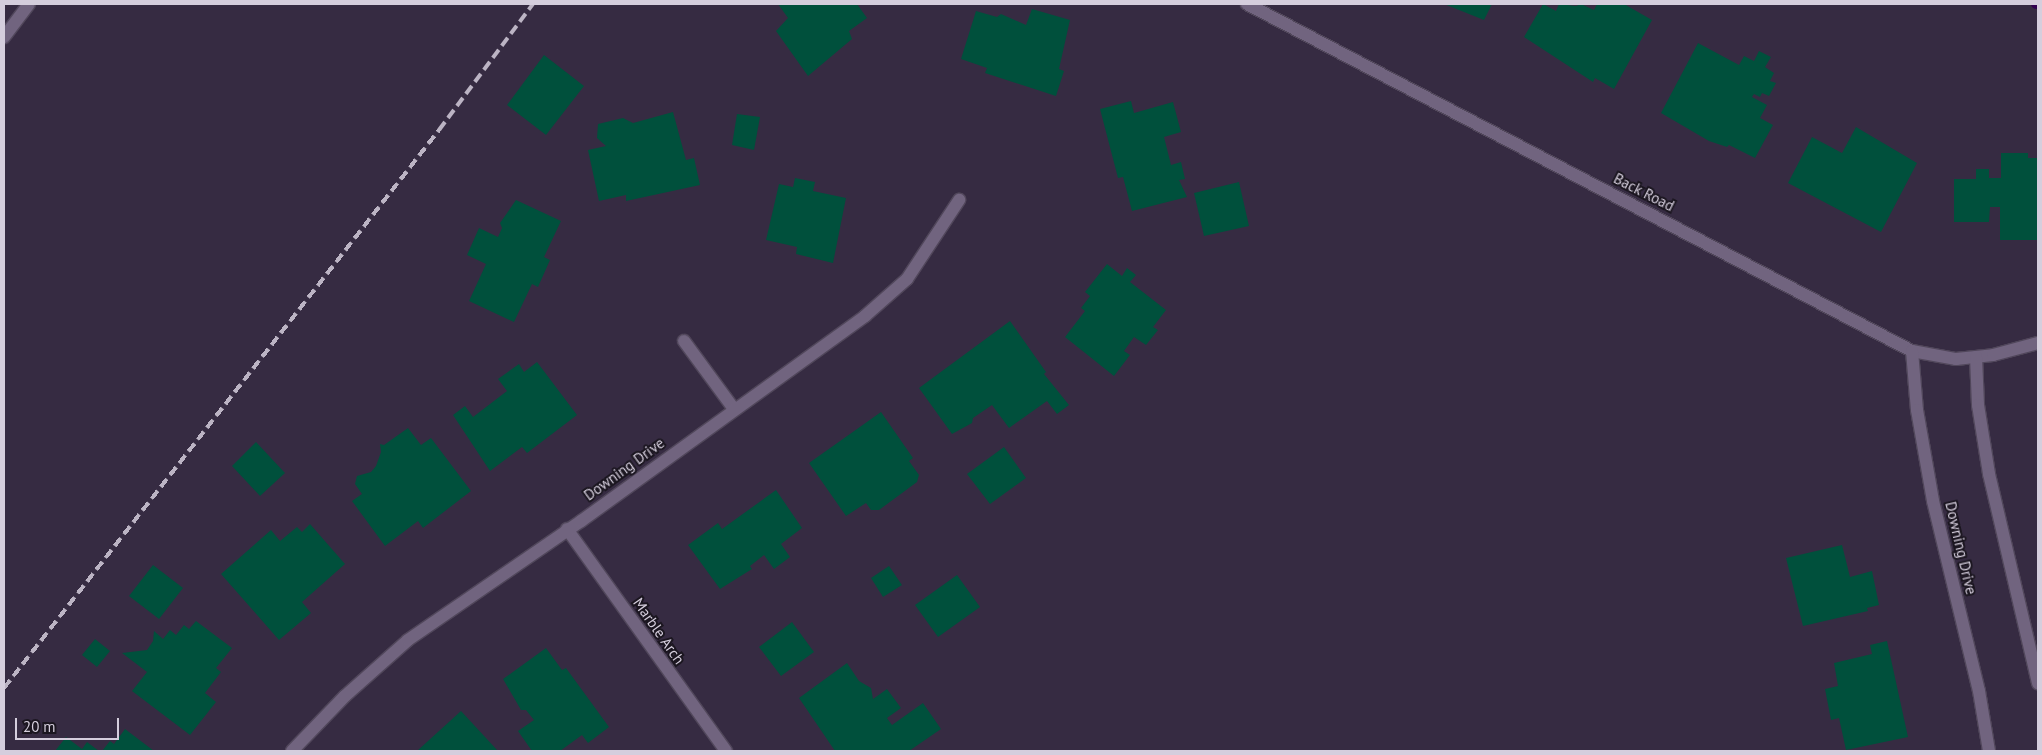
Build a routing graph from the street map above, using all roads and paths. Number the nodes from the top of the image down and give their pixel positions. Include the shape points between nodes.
1 (29, 4) edge
2 (1247, 4) edge
3 (4, 37) edge
4 (959, 200) dead end
5 (684, 342) dead end
6 (2038, 343) edge
7 (1912, 351) junction
8 (1976, 357) junction
9 (734, 410) junction
10 (567, 529) junction
11 (2038, 683) edge
12 (292, 751) edge
13 (726, 751) edge
14 (1989, 751) edge

1 - 3 street
2 - 7 street, Back Road
4 - 9 street, Downing Drive via 907,278 865,316
5 - 9 street
6 - 8 street, Back Road
7 - 8 street, Back Road via 1937,358
7 - 14 street, Downing Drive via 1917,410 1933,501 1979,691
8 - 11 street via 1978,405 1989,474
9 - 10 street, Downing Drive
10 - 12 street, Downing Drive via 408,640 345,696
10 - 13 street, Marble Arch

